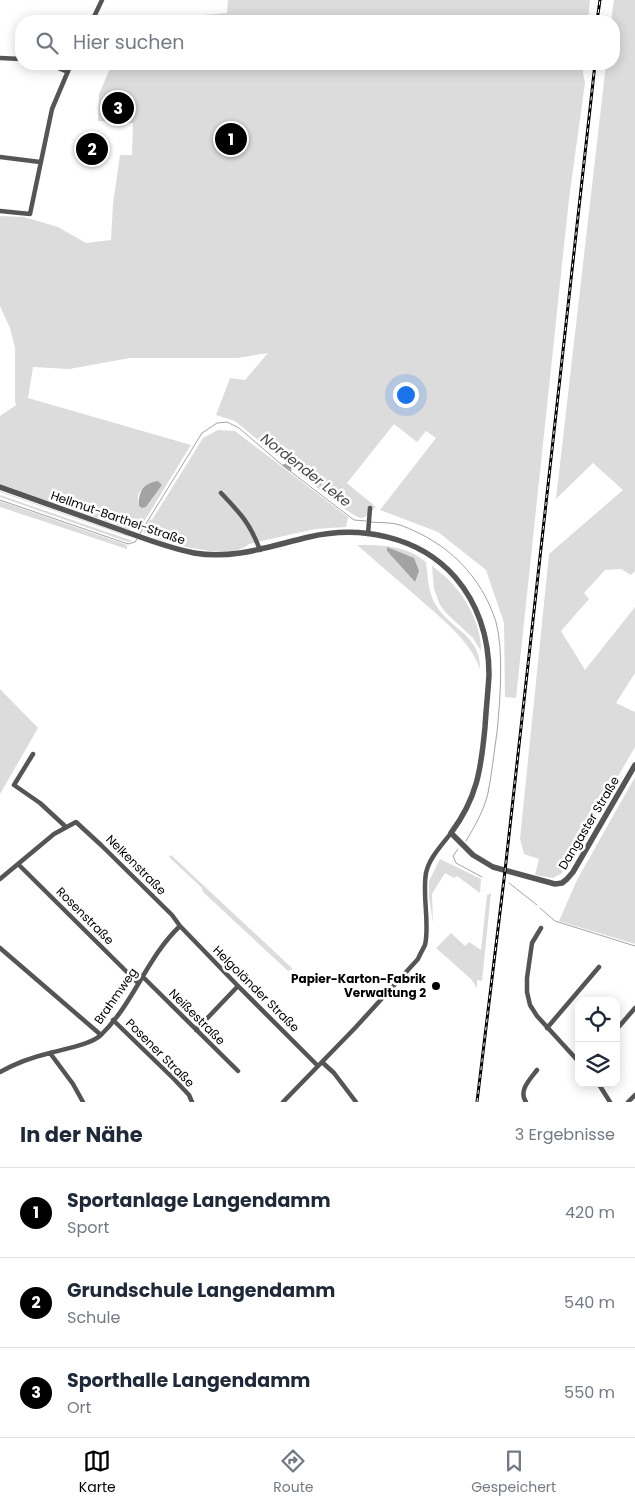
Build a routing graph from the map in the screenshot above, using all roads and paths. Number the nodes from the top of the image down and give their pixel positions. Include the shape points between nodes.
1 (102, 0) edge
2 (95, 15) edge
3 (0, 58) edge
4 (15, 59) edge
5 (63, 70) edge
6 (68, 72) joint
7 (0, 157) edge
8 (40, 162) junction
9 (0, 211) edge
10 (0, 488) edge
11 (221, 493) dead end
12 (370, 508) dead end
13 (368, 534) junction
14 (260, 550) junction
15 (33, 754) dead end
16 (635, 765) edge
17 (66, 827) junction
18 (451, 834) junction
19 (18, 864) junction
20 (0, 879) edge
21 (180, 926) junction
22 (541, 928) dead end
23 (0, 948) edge
24 (599, 967) dead end
25 (142, 976) junction
26 (138, 983) junction
27 (238, 986) junction
28 (635, 1008) edge
29 (113, 1020) junction
30 (620, 1025) edge
31 (547, 1028) junction
32 (196, 1030) junction
33 (101, 1035) junction
34 (50, 1053) junction
35 (575, 1058) edge
36 (322, 1062) junction
37 (318, 1066) junction
38 (537, 1070) dead end
39 (0, 1072) edge
40 (238, 1072) dead end
41 (601, 1087) edge
42 (635, 1095) edge
43 (83, 1102) edge
44 (192, 1102) edge
45 (283, 1102) edge
46 (356, 1102) edge
47 (526, 1102) edge
48 (610, 1102) edge
49 (628, 1102) edge

1 - 2 street
3 - 4 street
5 - 6 street
6 - 8 street via 52,109
7 - 8 street
8 - 9 street via 30,214
10 - 14 street, Hellmut-Barthel-Straße via 178,549 234,555
11 - 14 street via 246,520
12 - 13 street
13 - 14 street, Hellmut-Barthel-Straße via 324,535
13 - 18 street, Hellmut-Barthel-Straße via 400,540 442,564 472,599 483,628 489,658 482,762 463,817
15 - 17 street via 14,785
16 - 18 street, Dangaster Straße via 562,883 550,883 493,867 473,855
17 - 19 street
17 - 21 street, Nelkenstraße via 76,822
18 - 36 street via 434,855 426,872 426,934 418,959
19 - 20 street
19 - 26 street, Rosenstraße
21 - 25 street, Brahmweg
21 - 27 street, Helgoländer Straße
22 - 31 street via 532,943 527,992 530,1005
23 - 33 street
24 - 31 street
25 - 26 street, Brahmweg
25 - 32 street, Neißestraße
26 - 29 street, Brahmweg
27 - 32 street
27 - 37 street, Helgoländer Straße
28 - 30 street
29 - 33 street, Brahmweg
29 - 44 street, Posener Straße via 174,1079
31 - 35 street
32 - 40 street, Neißestraße
33 - 34 street, Brahmweg
34 - 39 street, Brahmweg
34 - 43 street
36 - 37 street
36 - 46 street
37 - 45 street
38 - 47 street via 526,1085
41 - 48 street
42 - 49 street

